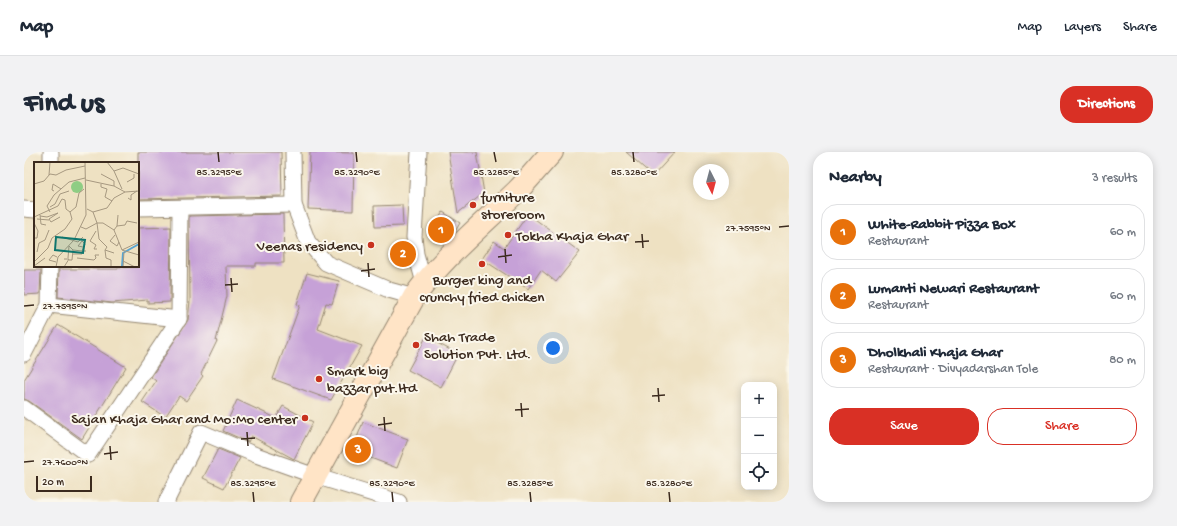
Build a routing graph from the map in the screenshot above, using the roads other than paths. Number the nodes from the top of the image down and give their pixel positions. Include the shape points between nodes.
1 (293, 152) edge
2 (419, 152) edge
3 (552, 152) edge
4 (294, 205) junction
5 (139, 208) edge
6 (180, 208) junction
7 (50, 267) edge
8 (419, 290) junction
9 (49, 305) junction
10 (179, 319) junction
11 (24, 354) edge
12 (24, 408) edge
13 (314, 476) junction
14 (166, 502) edge
15 (301, 502) edge
16 (399, 502) edge

1 - 4 street
2 - 8 street via 414,237
3 - 8 main road via 518,189 461,243
4 - 6 street
4 - 8 street via 308,242 326,263 388,290
5 - 6 street
6 - 10 street
7 - 9 street
8 - 13 main road
9 - 10 street
9 - 11 street
10 - 12 street via 88,455
13 - 14 street via 201,432
13 - 15 main road
13 - 16 street

